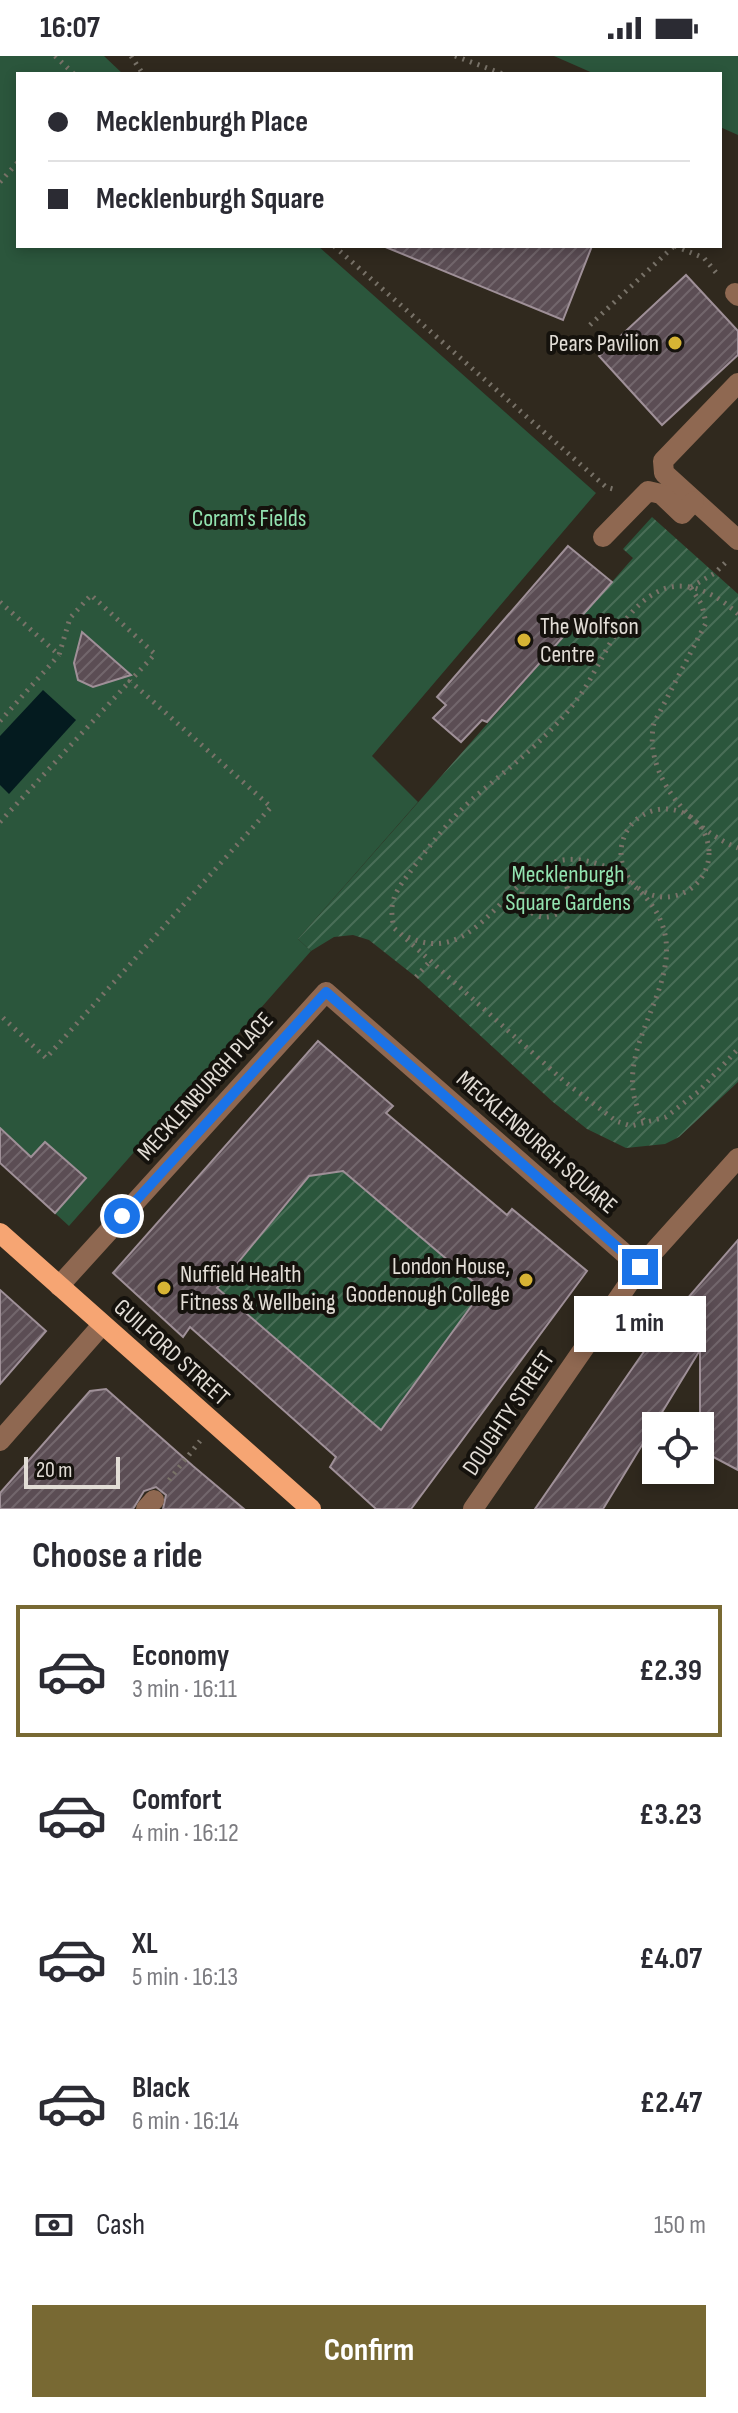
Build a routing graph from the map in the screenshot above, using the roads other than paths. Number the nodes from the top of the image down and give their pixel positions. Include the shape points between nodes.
1 (738, 383) edge
2 (694, 501) junction
3 (603, 537) dead end
4 (734, 548) edge
5 (326, 992) joint
6 (738, 1158) edge
7 (0, 1233) edge
8 (640, 1267) junction
9 (59, 1286) junction
10 (102, 1325) junction
11 (0, 1441) edge
12 (311, 1509) edge
13 (473, 1509) edge

1 - 2 street via 663,461 664,473
2 - 3 street via 682,514 661,494 648,491
2 - 4 street
5 - 8 street, MECKLENBURGH SQUARE
5 - 9 street, MECKLENBURGH PLACE
6 - 8 street
7 - 9 main road, GUILFORD STREET
8 - 13 street, DOUGHTY STREET
9 - 10 main road, GUILFORD STREET
10 - 11 street
10 - 12 main road, GUILFORD STREET

